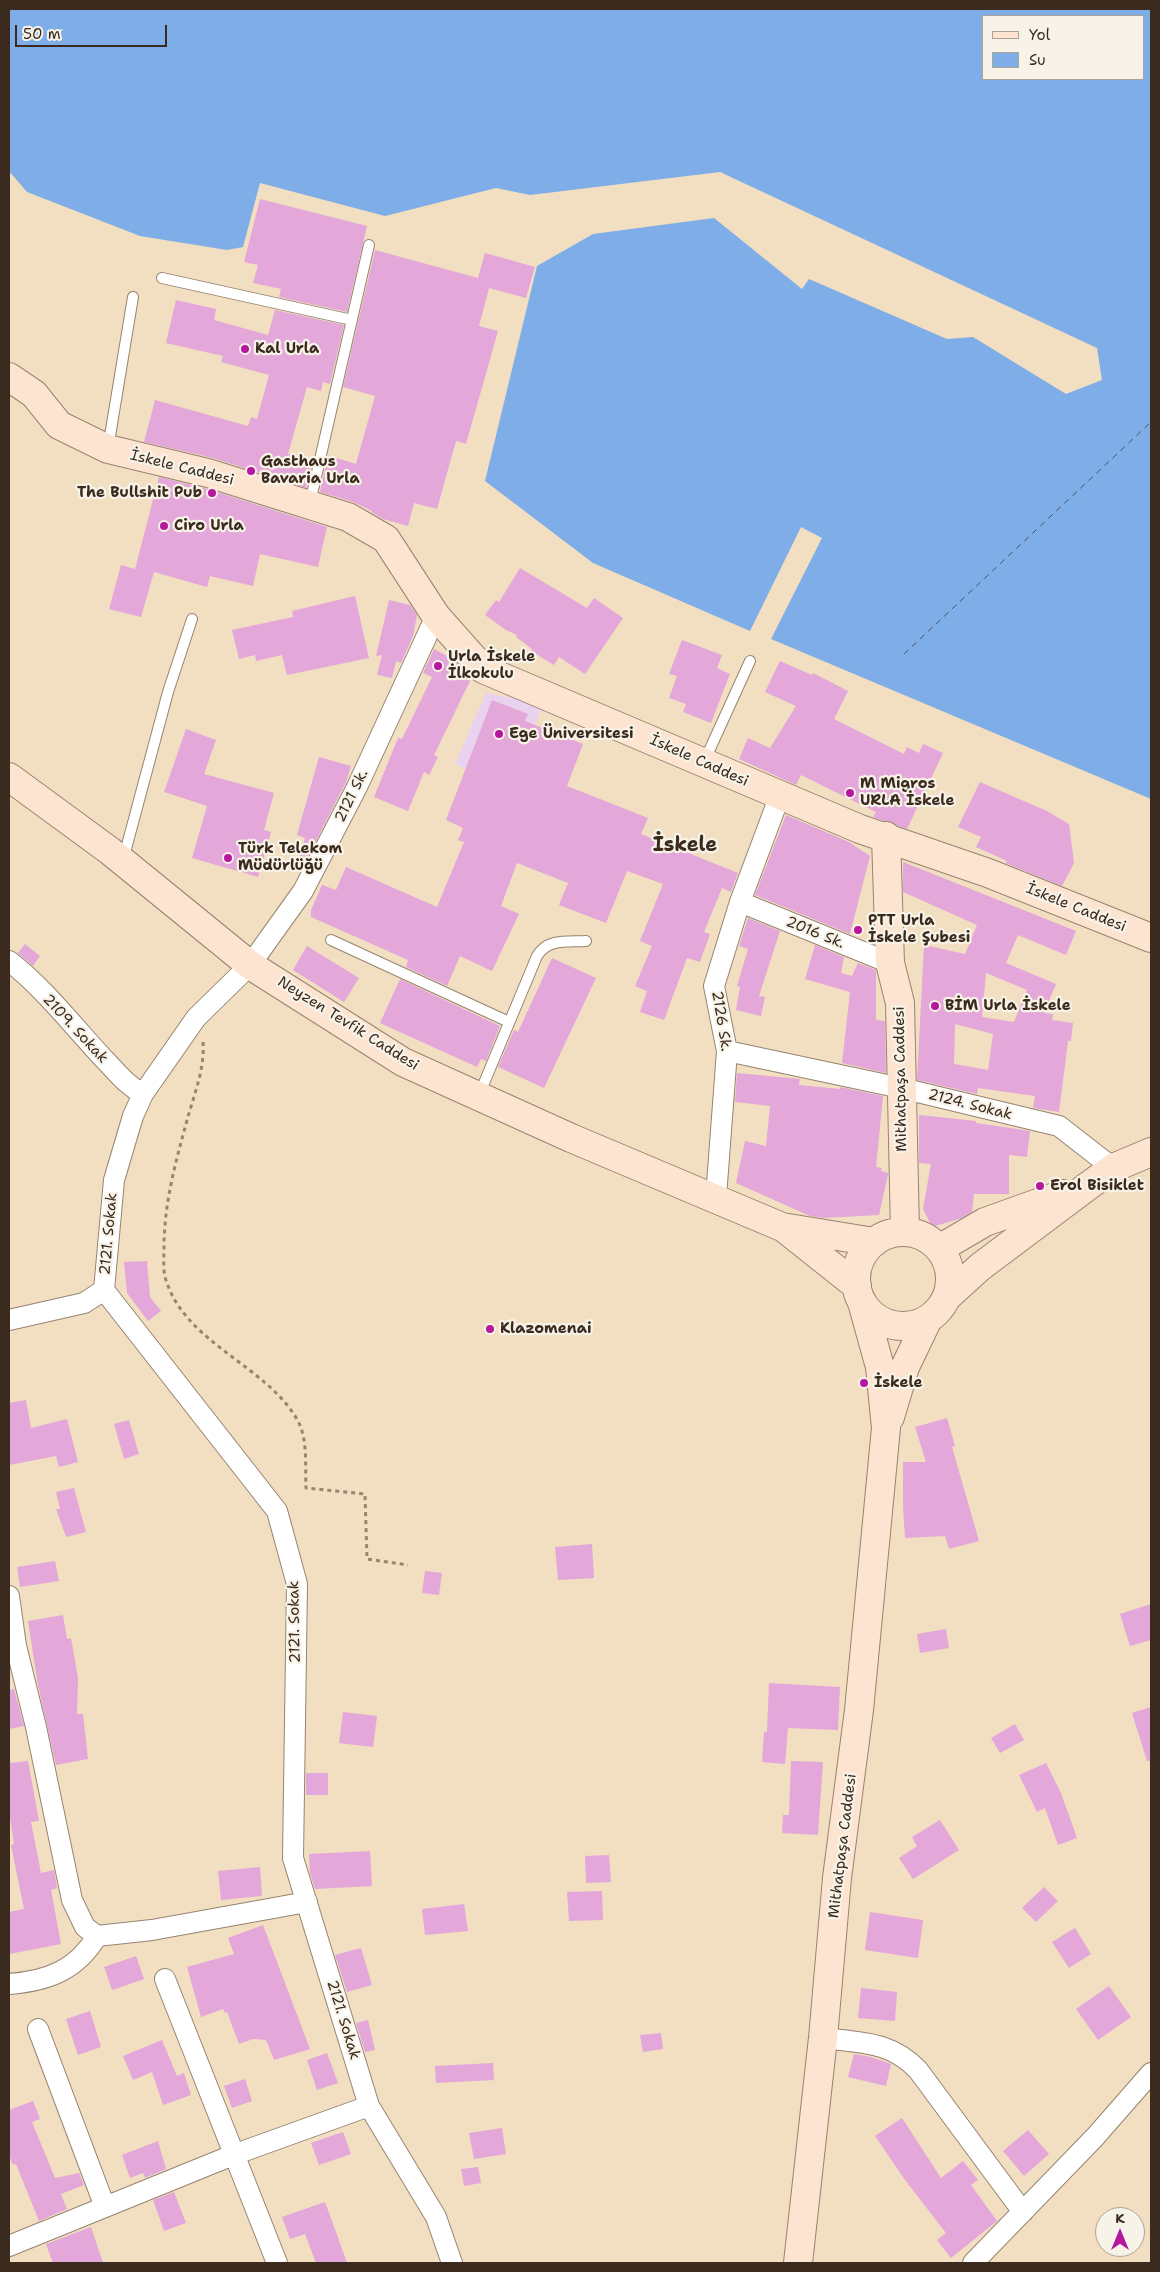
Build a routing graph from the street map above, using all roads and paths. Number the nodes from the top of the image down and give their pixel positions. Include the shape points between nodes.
1 (369, 244) dead end
2 (162, 278) dead end
3 (133, 297) dead end
4 (352, 320) junction
5 (9, 378) edge
6 (108, 449) junction
7 (309, 504) junction
8 (436, 616) junction
9 (192, 620) dead end
10 (750, 660) dead end
11 (704, 763) junction
12 (9, 777) edge
13 (780, 795) junction
14 (886, 836) junction
15 (122, 861) junction
16 (740, 902) junction
17 (1151, 938) edge
18 (331, 940) dead end
19 (586, 941) dead end
20 (9, 961) edge
21 (890, 964) junction
22 (250, 965) junction
23 (196, 1018) junction
24 (509, 1022) junction
25 (727, 1051) junction
26 (901, 1088) junction
27 (143, 1094) junction
28 (478, 1096) junction
29 (1151, 1152) edge
30 (1113, 1168) junction
31 (1088, 1186) junction
32 (716, 1198) junction
33 (782, 1227) junction
34 (905, 1232) junction
35 (874, 1242) junction
36 (939, 1249) junction
37 (104, 1290) junction
38 (859, 1294) junction
39 (946, 1298) junction
40 (928, 1319) junction
41 (9, 1320) edge
42 (886, 1428) junction
43 (408, 1565) dead end
44 (9, 1596) edge
45 (307, 1902) junction
46 (96, 1936) junction
47 (165, 1979) dead end
48 (9, 1984) edge
49 (38, 2029) dead end
50 (823, 2038) junction
51 (1151, 2073) edge
52 (369, 2106) junction
53 (233, 2154) junction
54 (105, 2206) junction
55 (1023, 2212) junction
56 (9, 2246) edge
57 (277, 2263) edge
58 (452, 2263) edge
59 (798, 2263) edge
60 (973, 2263) edge

1 - 4 lane
2 - 4 lane
3 - 6 lane
4 - 7 lane
5 - 6 street, İskele Caddesi via 34,394 59,425
6 - 7 street, İskele Caddesi via 208,473
7 - 8 street, İskele Caddesi via 348,516 386,539
8 - 11 street, İskele Caddesi via 483,669
8 - 22 street, 2121 Sk. via 357,787 303,891
9 - 15 lane via 168,692
10 - 11 lane
11 - 13 street, İskele Caddesi
12 - 15 street, Neyzen Tevfik Caddesi
13 - 14 street, İskele Caddesi via 860,829
13 - 16 street, 2126 Sk.
14 - 17 street, İskele Caddesi
14 - 21 street, Mithatpaşa Caddesi
15 - 22 street, Neyzen Tevfik Caddesi
16 - 21 street, 2016 Sk.
16 - 25 street, 2126 Sk. via 714,986
18 - 24 lane
19 - 24 lane via 554,942 543,946
20 - 27 street, 2109. Sokak via 131,1088
21 - 26 street, Mithatpaşa Caddesi via 900,1003
22 - 23 street, 2121. Sokak
22 - 28 street, Neyzen Tevfik Caddesi via 403,1062
23 - 27 street, 2121. Sokak
23 - 43 path via 204,1054 169,1198 164,1275 179,1307 197,1327 284,1402 298,1422 304,1441 306,1488 365,1494 367,1559
24 - 28 lane
25 - 26 street, 2124. Sokak
25 - 32 street, 2126 Sk.
26 - 30 street, 2124. Sokak via 1060,1126
26 - 34 street, Mithatpaşa Caddesi
27 - 37 street, 2121. Sokak via 114,1180
28 - 32 street, Neyzen Tevfik Caddesi
29 - 30 street
30 - 31 street
31 - 36 street via 985,1222
31 - 39 street via 980,1267
32 - 33 street, Neyzen Tevfik Caddesi
33 - 35 street
33 - 38 street
34 - 35 street
34 - 36 street via 918,1234
35 - 38 street via 859,1262
36 - 39 street via 950,1272
37 - 41 street via 75,1306
37 - 45 street, 2121. Sokak via 277,1511 297,1584 293,1858
38 - 40 street via 871,1314 884,1322 898,1326 914,1325
38 - 42 street via 880,1367
39 - 40 street
40 - 42 street via 906,1367
42 - 50 street, Mithatpaşa Caddesi via 860,1710 837,1878
44 - 46 street via 16,1646 72,1900 85,1927
45 - 46 street via 152,1930
45 - 52 street, 2121. Sokak
46 - 48 street via 86,1953 67,1970
47 - 53 street
49 - 54 street
50 - 55 street via 887,2048 908,2060
50 - 59 street, Mithatpaşa Caddesi
51 - 55 street
52 - 53 street
52 - 58 street, 2121. Sokak via 436,2217
53 - 54 street
53 - 57 street
54 - 56 street
55 - 60 street

